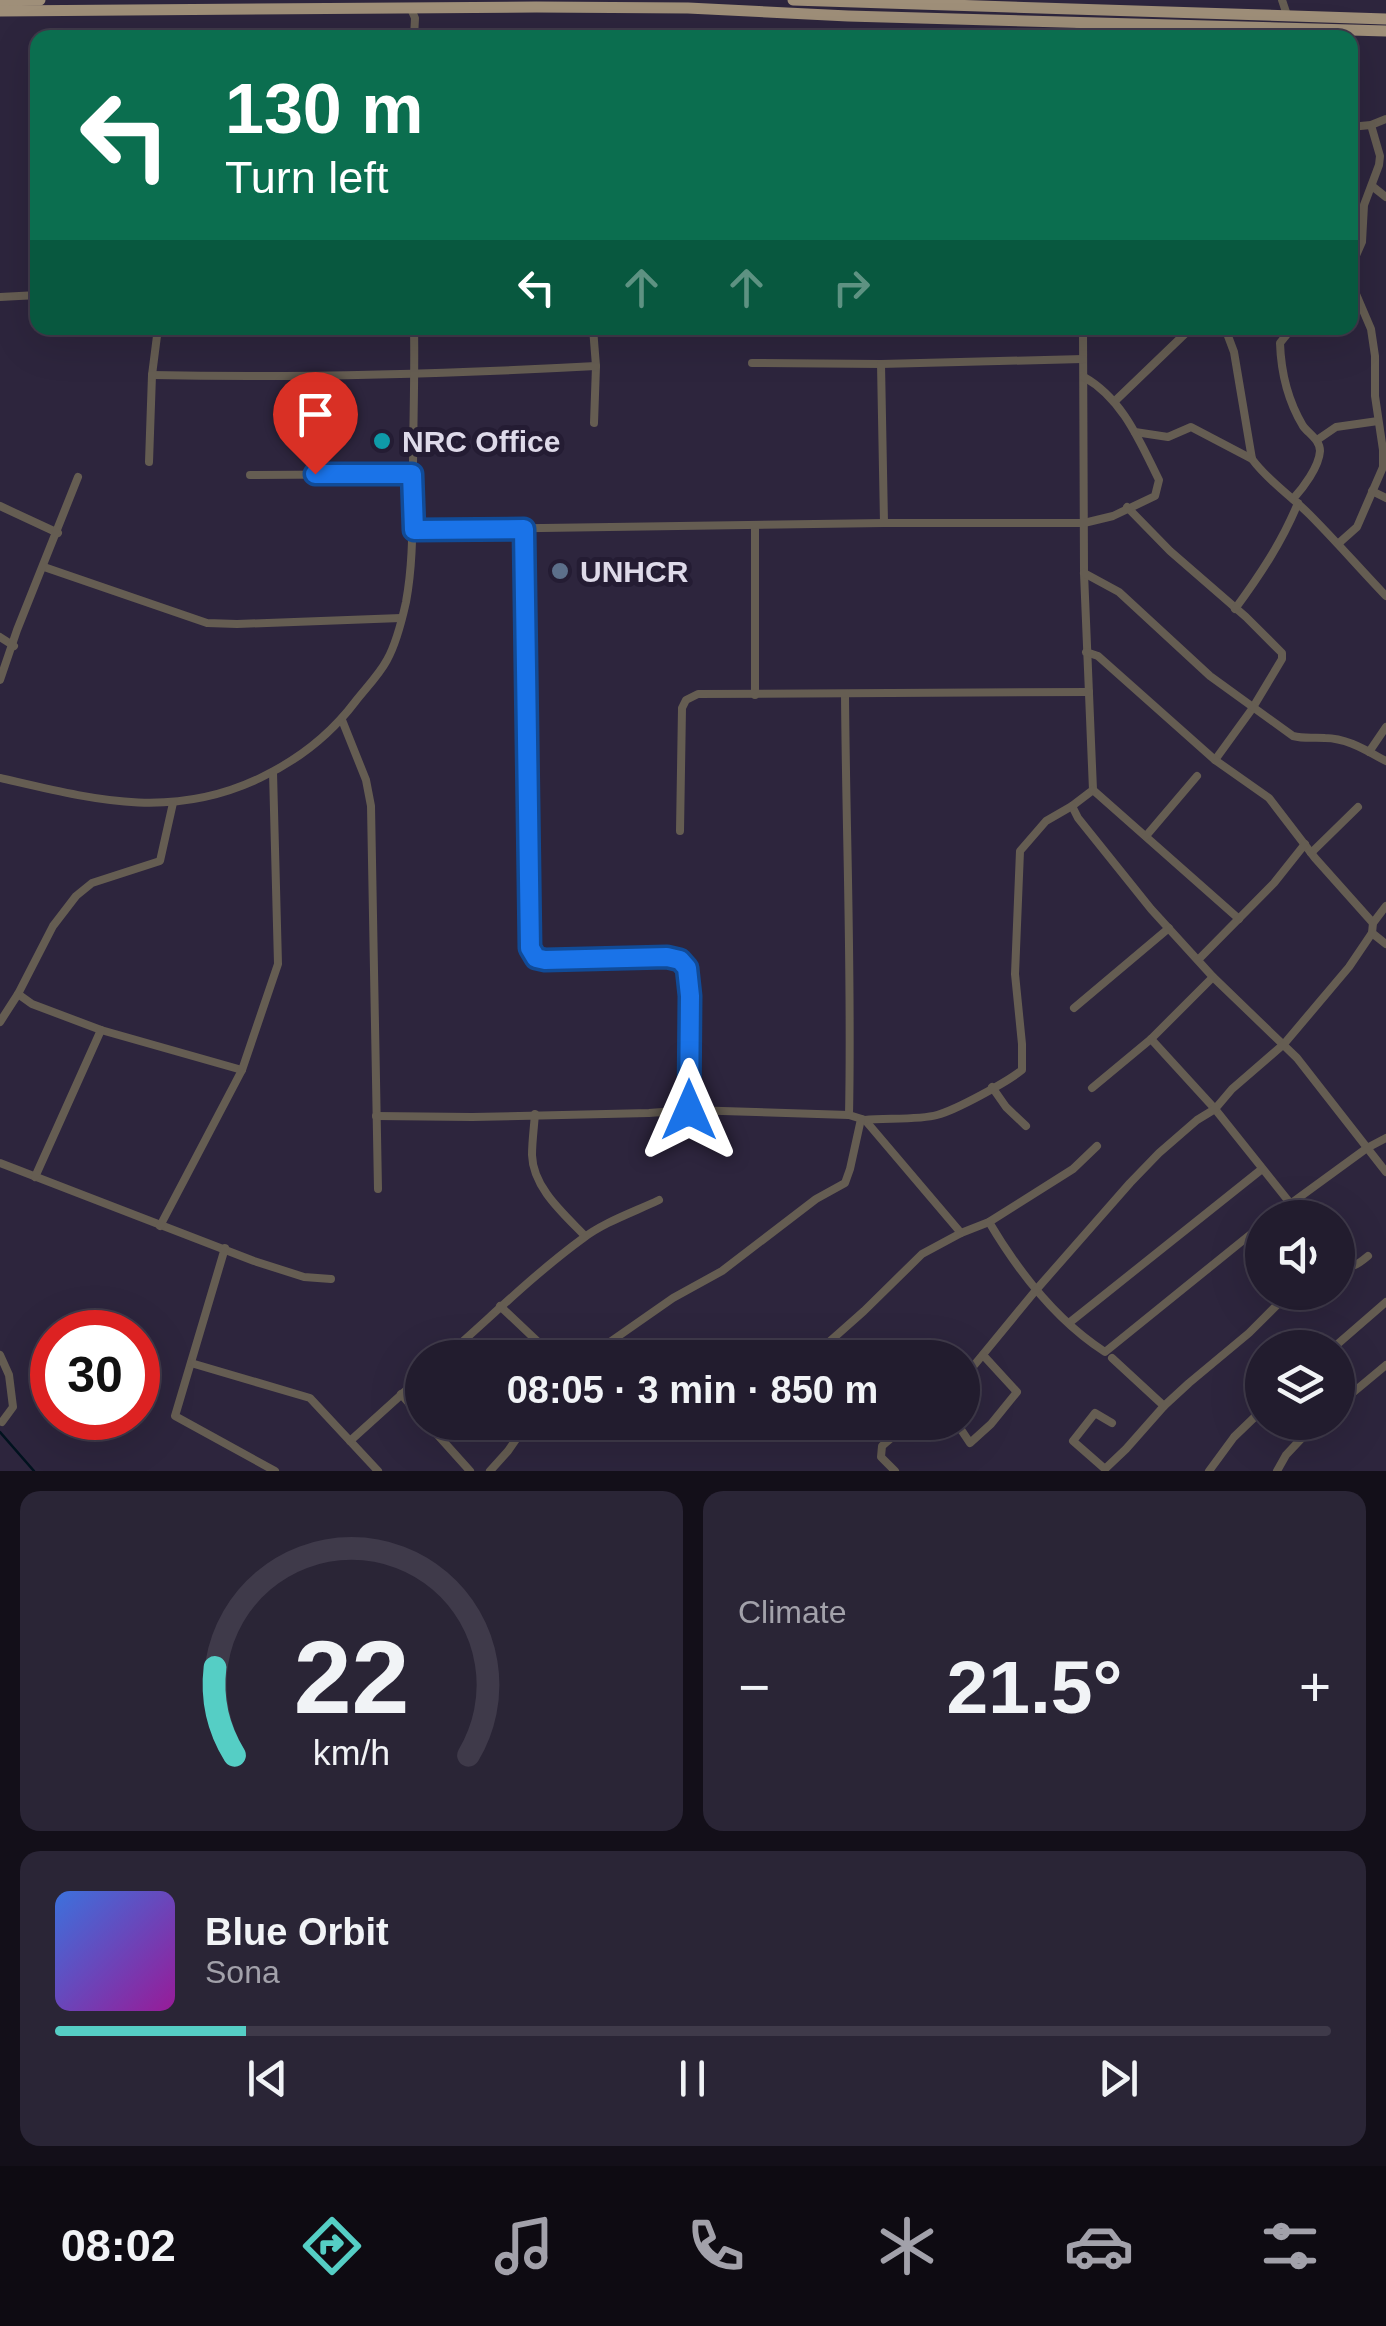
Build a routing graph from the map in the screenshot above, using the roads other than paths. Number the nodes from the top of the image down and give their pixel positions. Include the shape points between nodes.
1 (40, 0) edge
2 (793, 0) edge
3 (1282, 0) edge
4 (0, 1) edge
5 (1064, 4) edge
6 (848, 6) edge
7 (0, 11) edge
8 (416, 12) junction
9 (1287, 15) junction
10 (1386, 19) edge
11 (1079, 21) junction
12 (415, 30) edge
13 (1080, 30) edge
14 (1355, 30) edge
15 (1358, 30) edge
16 (1386, 31) edge
17 (1386, 119) edge
18 (1371, 124) junction
19 (1358, 126) edge
20 (1372, 186) junction
21 (1386, 197) edge
22 (1358, 251) edge
23 (30, 296) edge
24 (0, 297) edge
25 (1358, 299) edge
26 (157, 335) edge
27 (414, 335) edge
28 (594, 335) edge
29 (1083, 335) edge
30 (1184, 335) edge
31 (1227, 335) edge
32 (1286, 335) edge
33 (1083, 359) junction
34 (752, 362) dead end
35 (881, 364) junction
36 (596, 366) junction
37 (152, 375) junction
38 (415, 375) junction
39 (1084, 377) junction
40 (1114, 402) junction
41 (1378, 422) junction
42 (594, 423) dead end
43 (1135, 432) junction
44 (1317, 440) junction
45 (1252, 459) junction
46 (149, 462) dead end
47 (250, 474) dead end
48 (412, 474) junction
49 (78, 477) dead end
50 (1372, 491) junction
51 (1386, 498) edge
52 (1296, 501) junction
53 (0, 506) edge
54 (1127, 508) junction
55 (884, 523) junction
56 (1084, 523) junction
57 (755, 526) junction
58 (524, 529) junction
59 (414, 530) junction
60 (58, 533) junction
61 (1339, 544) junction
62 (44, 567) junction
63 (1084, 572) junction
64 (1386, 596) edge
65 (1235, 609) junction
66 (401, 618) junction
67 (0, 638) edge
68 (14, 646) junction
69 (1086, 652) junction
70 (0, 680) edge
71 (1089, 692) junction
72 (755, 694) junction
73 (845, 694) junction
74 (1252, 708) junction
75 (342, 720) junction
76 (1386, 727) edge
77 (1369, 752) junction
78 (1215, 760) junction
79 (1386, 761) edge
80 (273, 772) junction
81 (1197, 776) dead end
82 (0, 778) edge
83 (1093, 790) junction
84 (173, 802) junction
85 (1072, 806) junction
86 (1358, 807) dead end
87 (680, 832) dead end
88 (1146, 836) junction
89 (1305, 844) junction
90 (1311, 853) junction
91 (1386, 906) edge
92 (1239, 918) junction
93 (1373, 923) junction
94 (1169, 928) junction
95 (1372, 934) junction
96 (1386, 944) edge
97 (1198, 960) junction
98 (1214, 977) junction
99 (18, 994) junction
100 (1074, 1008) dead end
101 (0, 1022) edge
102 (101, 1030) junction
103 (1150, 1039) junction
104 (1284, 1044) junction
105 (242, 1070) junction
106 (992, 1087) junction
107 (1092, 1088) dead end
108 (1215, 1109) junction
109 (689, 1110) junction
110 (535, 1114) junction
111 (848, 1115) junction
112 (376, 1116) junction
113 (863, 1119) junction
114 (1026, 1126) dead end
115 (1386, 1138) edge
116 (1097, 1146) dead end
117 (1367, 1148) junction
118 (0, 1163) edge
119 (1262, 1169) junction
120 (1386, 1172) edge
121 (35, 1177) junction
122 (378, 1189) dead end
123 (659, 1200) dead end
124 (1288, 1200) edge
125 (1296, 1200) edge
126 (989, 1222) junction
127 (160, 1226) junction
128 (962, 1233) junction
129 (585, 1236) junction
130 (1245, 1238) edge
131 (225, 1248) junction
132 (1368, 1256) dead end
133 (1355, 1267) edge
134 (332, 1279) dead end
135 (1036, 1290) junction
136 (1386, 1302) edge
137 (500, 1306) junction
138 (1272, 1310) edge
139 (1069, 1322) junction
140 (1353, 1330) edge
141 (464, 1340) edge
142 (536, 1340) edge
143 (613, 1340) edge
144 (832, 1340) edge
145 (984, 1354) junction
146 (0, 1355) edge
147 (1112, 1358) dead end
148 (980, 1359) edge
149 (191, 1363) junction
150 (1386, 1365) edge
151 (405, 1391) edge
152 (1355, 1391) edge
153 (402, 1394) junction
154 (405, 1398) edge
155 (1164, 1406) junction
156 (2, 1422) edge
157 (1112, 1423) dead end
158 (1245, 1426) edge
159 (980, 1434) edge
160 (350, 1440) junction
161 (442, 1440) edge
162 (516, 1440) edge
163 (889, 1440) edge
164 (1300, 1440) edge
165 (275, 1471) edge
166 (378, 1471) edge
167 (470, 1471) edge
168 (490, 1471) edge
169 (895, 1471) edge
170 (1209, 1471) edge
171 (1276, 1471) edge

1 - 4 main road
2 - 6 main road
3 - 9 street
5 - 6 main road
5 - 9 main road
6 - 8 main road
6 - 11 main road
7 - 8 main road
8 - 12 street
9 - 10 main road
11 - 13 street
11 - 14 main road
15 - 16 main road
17 - 18 street
18 - 19 street
18 - 20 street via 1380,156
20 - 21 street
20 - 22 street
23 - 24 street
25 - 41 street via 1371,329
26 - 37 street
27 - 38 street
28 - 36 street
29 - 33 street
30 - 40 street
31 - 45 street
32 - 44 street via 1280,343 1288,395
33 - 35 street
33 - 39 street
34 - 35 street
35 - 55 street
36 - 38 street
36 - 42 street
37 - 38 street
37 - 46 street
38 - 48 street
39 - 40 street
39 - 56 street
40 - 43 street
41 - 44 street via 1336,427
41 - 50 street via 1383,467
43 - 45 street via 1168,437 1191,427
43 - 54 street via 1159,488
44 - 52 street via 1320,451
45 - 52 street
47 - 48 street
48 - 59 street
49 - 60 street
50 - 51 street
50 - 61 street via 1357,527
52 - 61 street
52 - 65 street via 1262,574
53 - 60 street
54 - 56 street
54 - 65 street
55 - 56 street
55 - 57 street
56 - 63 street
57 - 58 street
57 - 72 street
58 - 59 street
58 - 109 street via 530,948 545,960 680,960 690,996
59 - 66 street
60 - 62 street
61 - 64 street
62 - 66 street via 208,623
62 - 68 street
63 - 69 street
63 - 74 street via 1118,592
65 - 74 street via 1282,653
66 - 75 street via 387,660
67 - 68 street
68 - 70 street
69 - 71 street
69 - 78 street
71 - 73 street
71 - 83 street
72 - 73 street
72 - 87 street via 686,700
73 - 111 street
74 - 77 street via 1293,736 1341,740
74 - 78 street
75 - 80 street
75 - 112 street via 371,806
76 - 77 street
77 - 79 street
78 - 89 street via 1269,798
80 - 84 street via 224,794
80 - 105 street via 278,964
81 - 88 street
82 - 84 street via 70,794
83 - 85 street
83 - 88 street
84 - 99 street via 160,861 92,883 76,896 52,926
85 - 94 street
85 - 106 street via 1046,821 1020,851 1015,974 1022,1070
86 - 90 street
88 - 92 street
89 - 90 street
89 - 92 street
90 - 93 street
91 - 93 street
92 - 97 street
93 - 95 street
94 - 97 street
94 - 100 street
95 - 96 street
95 - 104 street
97 - 98 street
98 - 103 street
98 - 104 street
99 - 101 street
99 - 102 street
102 - 105 street
102 - 121 street
103 - 107 street
103 - 108 street
104 - 108 street
104 - 117 street
105 - 127 street
106 - 113 street via 936,1116
106 - 114 street
108 - 119 street
108 - 135 street via 1159,1153
109 - 110 street
109 - 111 street
110 - 112 street
110 - 129 street via 532,1159 538,1179
111 - 113 street
112 - 122 street
113 - 128 street
113 - 143 street via 845,1182
115 - 117 street
116 - 126 street via 1073,1170
117 - 120 street
117 - 125 street
118 - 121 street
119 - 124 street
119 - 139 street
121 - 127 street
123 - 129 street
126 - 128 street
126 - 135 street
127 - 131 street
128 - 144 street via 922,1254
129 - 137 street
130 - 139 street via 1105,1352
131 - 134 street
131 - 149 street
132 - 133 street
135 - 139 street
135 - 145 street
136 - 140 street
137 - 141 street
137 - 142 street
138 - 155 street
145 - 148 street
145 - 159 street via 1017,1392
146 - 156 street via 13,1407
147 - 155 street
149 - 160 street via 310,1398
149 - 165 street via 175,1416
150 - 152 street
151 - 153 street
153 - 154 street
153 - 160 street
155 - 157 street via 1105,1469 1073,1441 1095,1413
158 - 170 street
160 - 166 street
161 - 167 street
162 - 168 street
163 - 169 street via 881,1457
164 - 171 street

